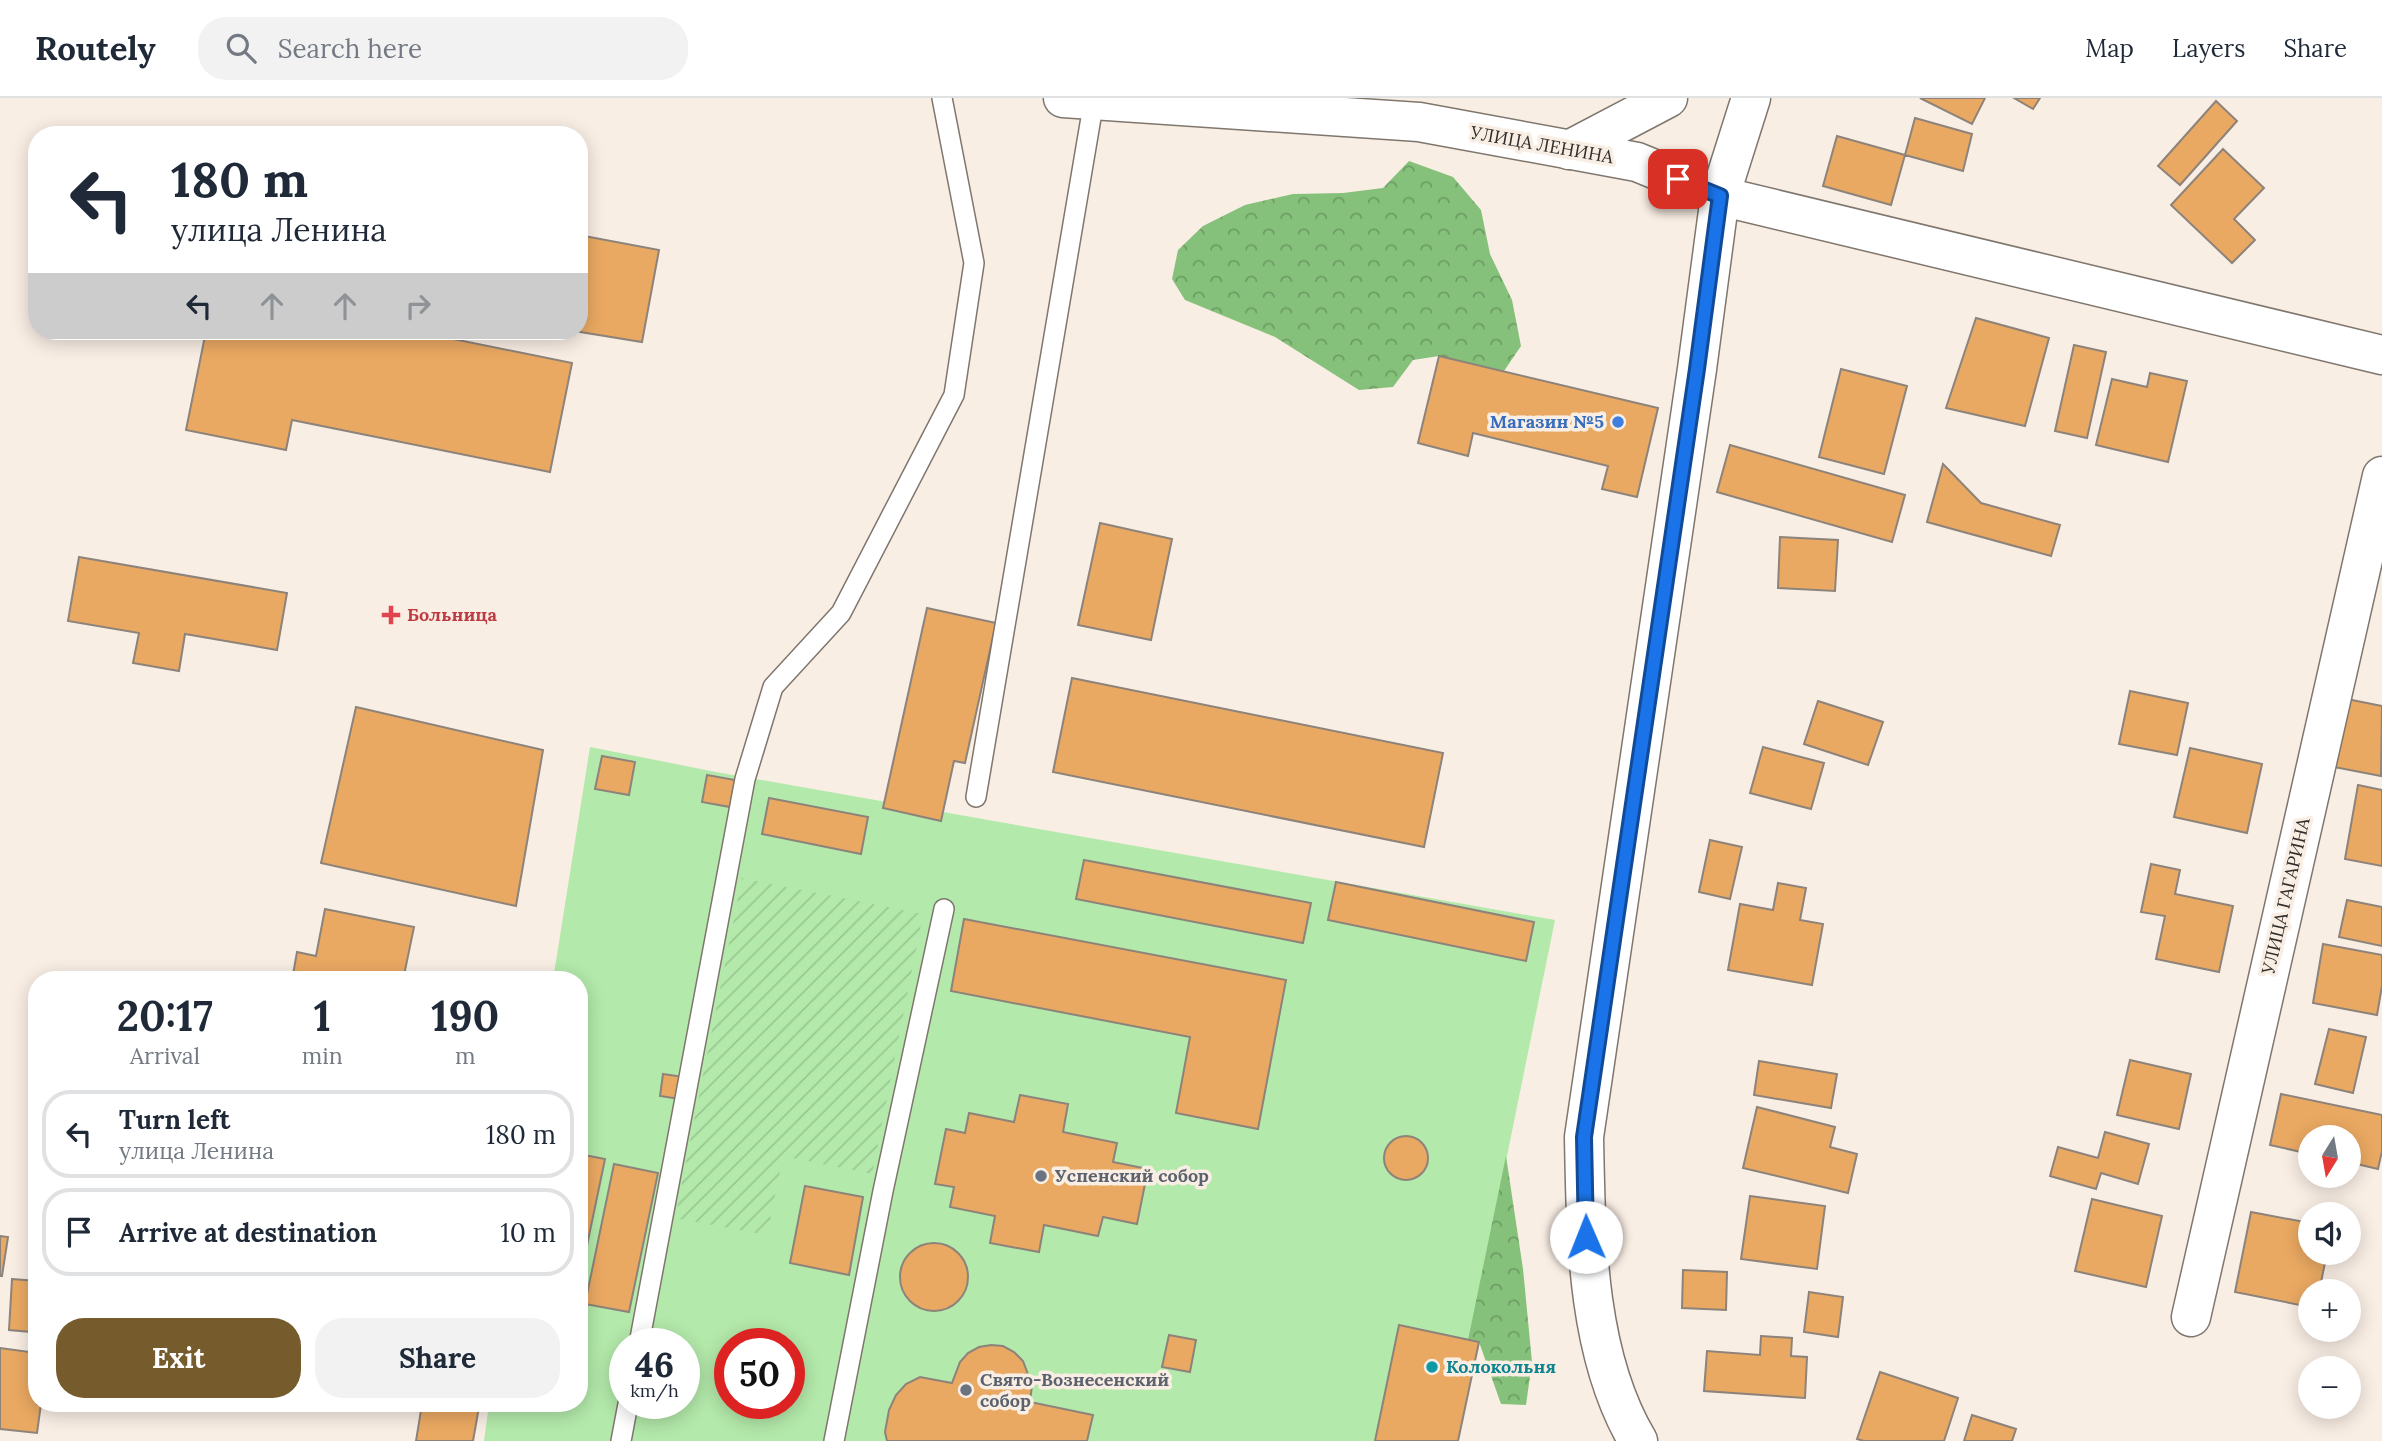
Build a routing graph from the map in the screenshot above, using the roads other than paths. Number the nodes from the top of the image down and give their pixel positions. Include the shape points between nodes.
1 (942, 98) edge
2 (1668, 98) edge
3 (1751, 98) edge
4 (1079, 99) edge
5 (1173, 102) edge
6 (1621, 109) edge
7 (1569, 150) junction
8 (1720, 196) junction
9 (2382, 355) edge
10 (2382, 476) edge
11 (976, 797) dead end
12 (944, 909) dead end
13 (2191, 1317) dead end
14 (642, 1328) edge
15 (625, 1419) edge
16 (621, 1441) edge
17 (834, 1441) edge
18 (1638, 1441) edge

1 - 14 lane via 974,263 954,396 841,613 774,687 743,792
2 - 6 main road
3 - 8 main road
4 - 5 main road, УЛИЦА ЛЕНИНА
4 - 11 lane
5 - 7 main road, УЛИЦА ЛЕНИНА via 1419,122
6 - 7 main road
7 - 8 main road, УЛИЦА ЛЕНИНА via 1637,162
8 - 9 main road, УЛИЦА ЛЕНИНА
8 - 18 main road via 1584,1137 1586,1237 1597,1329 1623,1416
10 - 13 main road, УЛИЦА ГАГАРИНА
12 - 17 lane
15 - 16 lane

